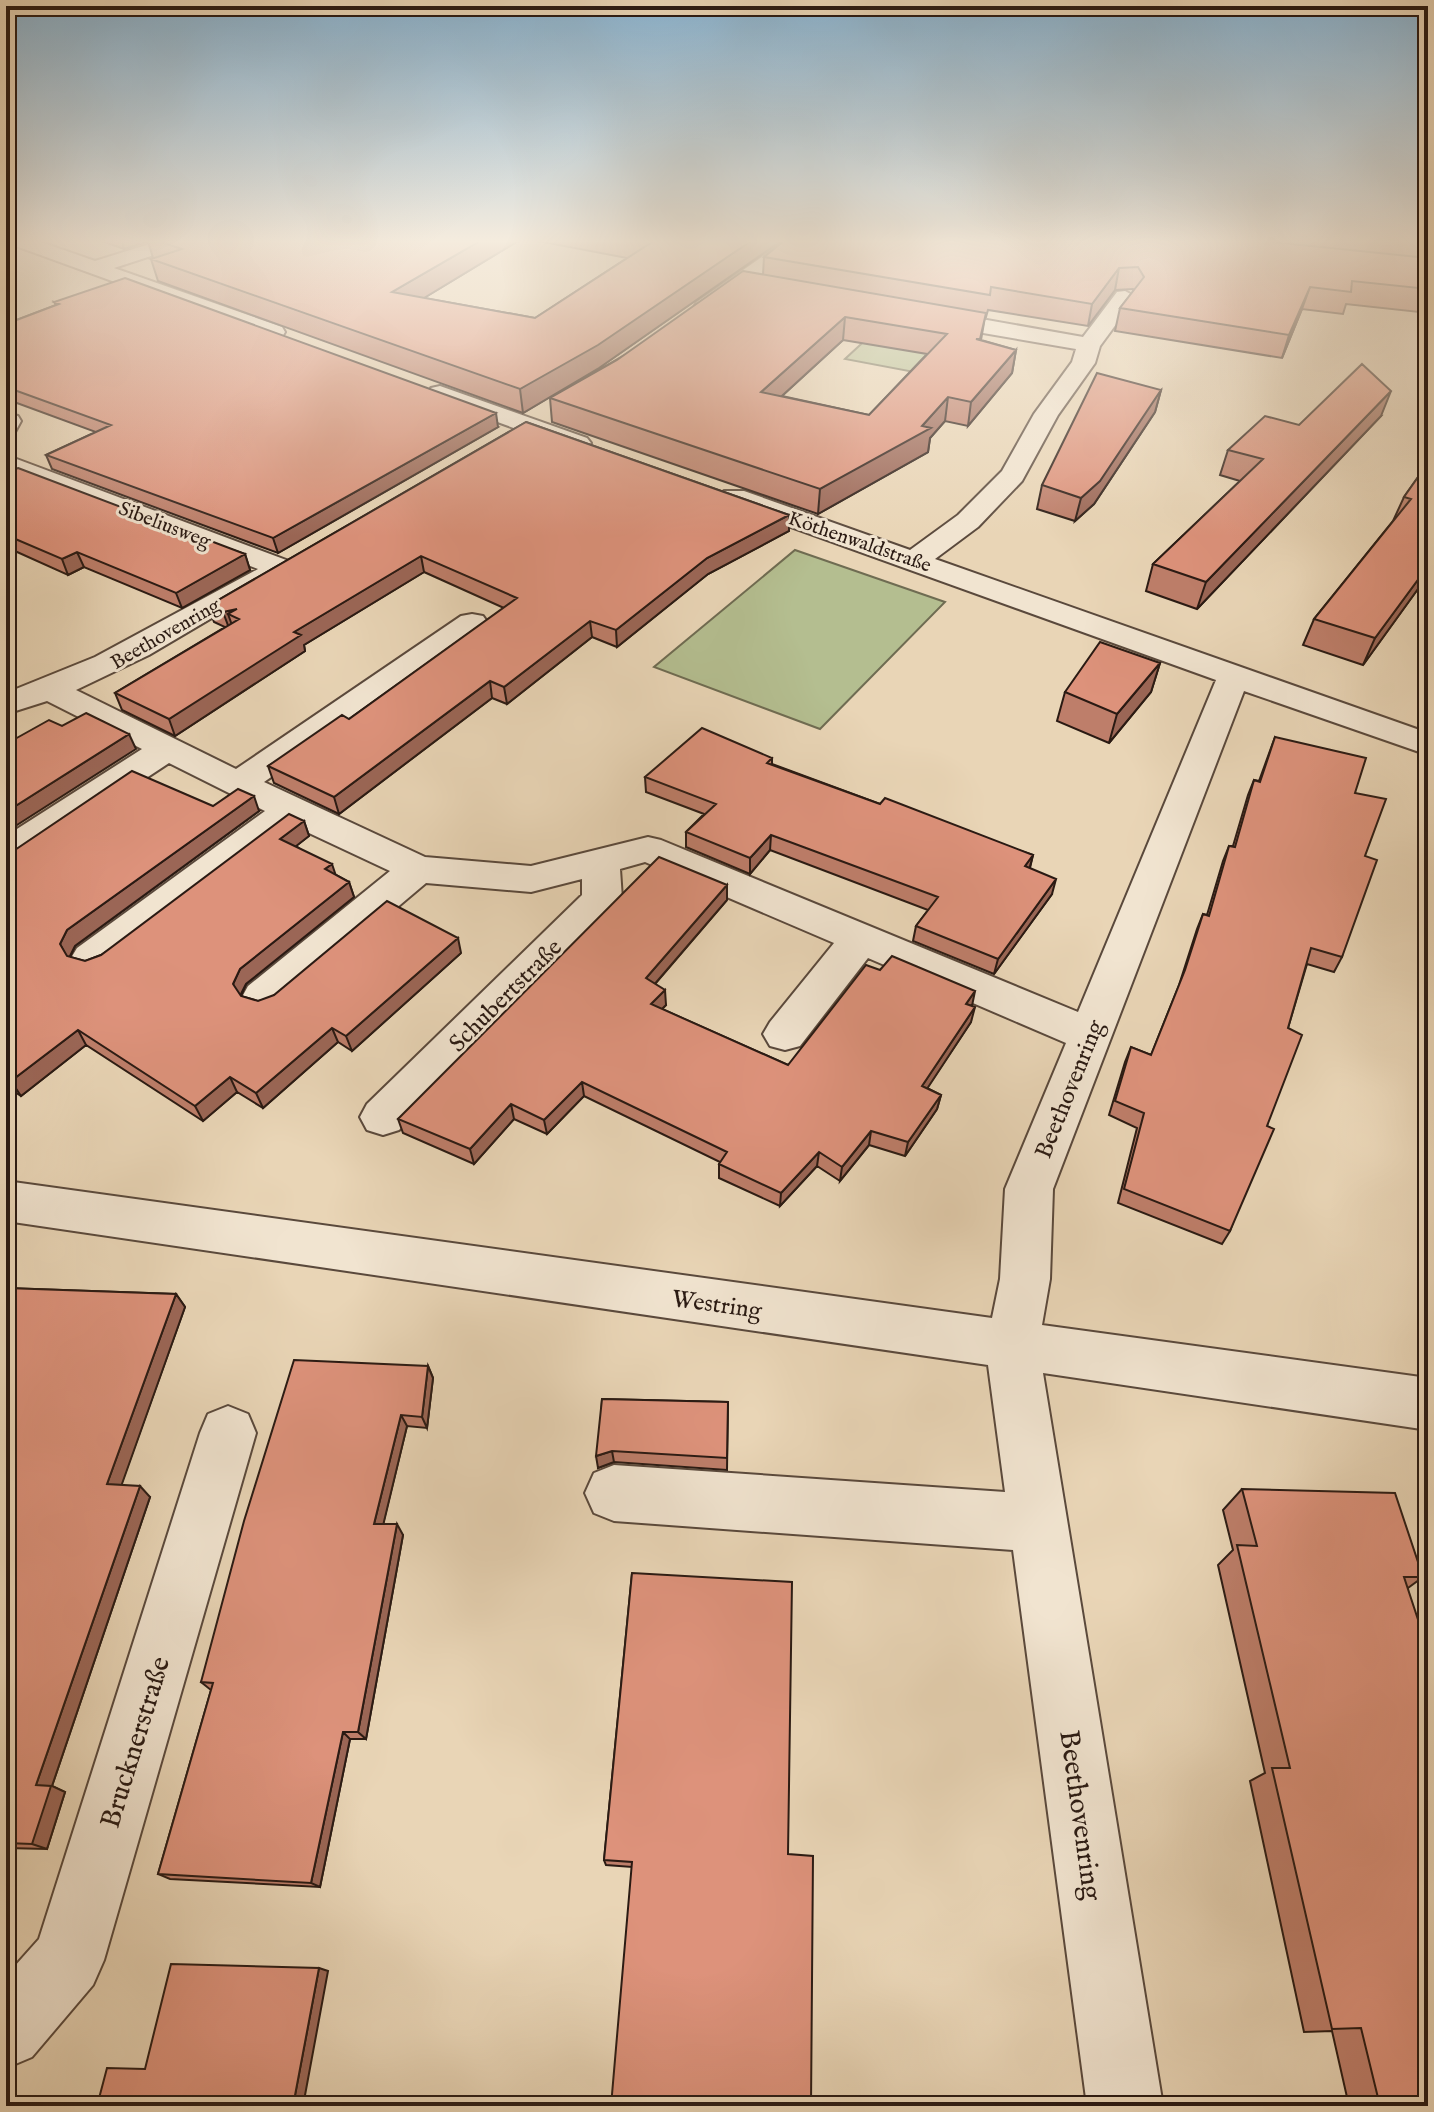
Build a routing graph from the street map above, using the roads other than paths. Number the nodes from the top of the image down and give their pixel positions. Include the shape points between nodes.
1 (1058, 340) edge
2 (1093, 340) edge
3 (1089, 345) junction
4 (420, 386) edge
5 (536, 417) junction
6 (496, 440) edge
7 (599, 450) edge
8 (6, 463) edge
9 (704, 487) edge
10 (306, 551) edge
11 (915, 560) junction
12 (279, 567) junction
13 (472, 623) dead end
14 (1234, 675) junction
15 (51, 690) junction
16 (6, 704) edge
17 (1428, 745) edge
18 (166, 749) junction
19 (238, 784) junction
20 (291, 810) junction
21 (6, 853) edge
22 (601, 863) junction
23 (418, 869) junction
24 (859, 940) junction
25 (92, 958) edge
26 (263, 997) edge
27 (785, 1034) dead end
28 (1090, 1035) junction
29 (383, 1117) dead end
30 (6, 1201) edge
31 (1012, 1347) junction
32 (1428, 1404) edge
33 (228, 1433) dead end
34 (614, 1493) dead end
35 (1039, 1523) junction
36 (6, 2031) edge
37 (1125, 2106) edge

1 - 3 street
2 - 3 street
3 - 11 street via 1013,475 968,521
4 - 5 street
5 - 6 street
5 - 7 street
8 - 12 street, Sibeliusweg
9 - 11 street, Köthenwaldstraße
10 - 12 street, Beethovenring
11 - 14 street, Köthenwaldstraße
12 - 15 street, Beethovenring via 114,664
13 - 19 street
14 - 17 street, Köthenwaldstraße
14 - 28 street, Beethovenring
15 - 16 street, Beethovenring
15 - 18 street
18 - 19 street
18 - 21 street
19 - 20 street
20 - 23 street
20 - 25 street
22 - 23 street via 531,879
22 - 24 street via 648,849
22 - 29 street, Schubertstraße via 602,899
23 - 26 street
24 - 27 street
24 - 28 street
28 - 31 street, Beethovenring via 1029,1189 1025,1279
30 - 31 street, Westring
31 - 32 street, Westring
31 - 35 street, Beethovenring
33 - 36 street, Brucknerstraße via 68,1960
34 - 35 street
35 - 37 street, Beethovenring

